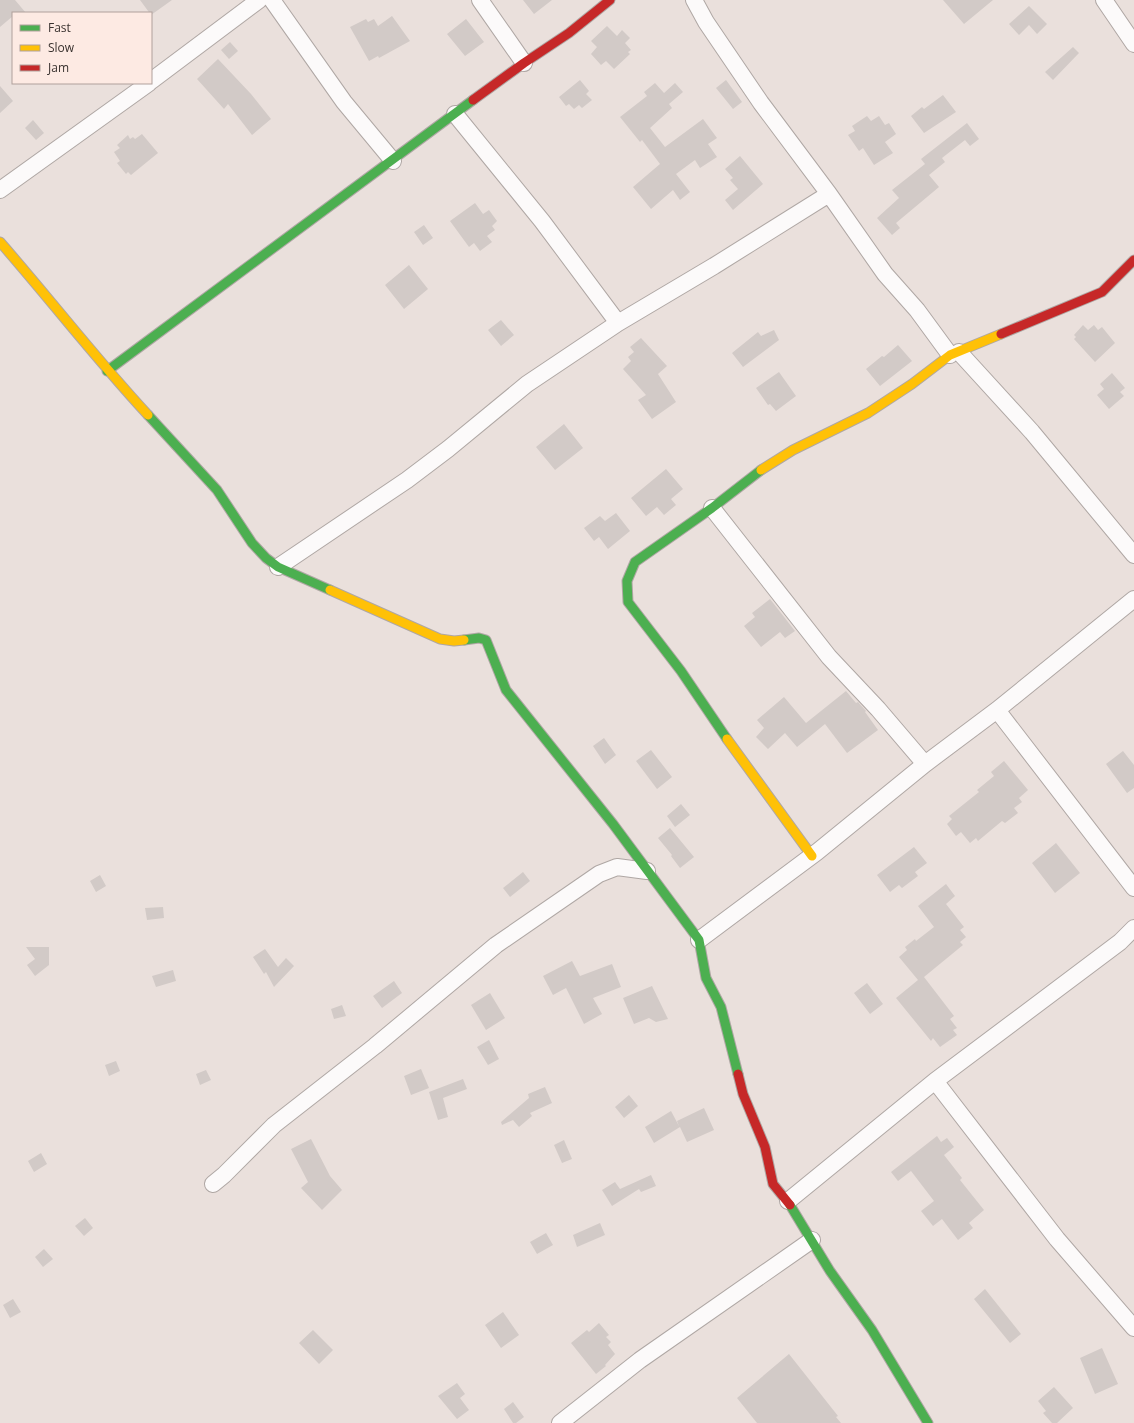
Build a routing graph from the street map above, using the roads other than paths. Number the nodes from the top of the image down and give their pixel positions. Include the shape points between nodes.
1 (259, 0) edge
2 (272, 0) edge
3 (480, 0) edge
4 (610, 0) edge
5 (694, 0) edge
6 (1104, 0) edge
7 (1134, 44) edge
8 (524, 63) junction
9 (152, 80) edge
10 (147, 84) edge
11 (455, 114) junction
12 (392, 161) junction
13 (0, 190) edge
14 (829, 194) junction
15 (0, 242) edge
16 (1134, 260) edge
17 (618, 323) junction
18 (954, 354) junction
19 (107, 371) junction
20 (712, 508) junction
21 (1134, 555) edge
22 (278, 567) junction
23 (1134, 599) edge
24 (997, 710) junction
25 (925, 764) junction
26 (812, 856) junction
27 (647, 871) junction
28 (1134, 888) edge
29 (1134, 928) edge
30 (699, 940) junction
31 (935, 1080) junction
32 (213, 1184) dead end
33 (788, 1201) junction
34 (812, 1240) junction
35 (1134, 1328) edge
36 (560, 1423) edge
37 (928, 1423) edge

1 - 9 street
2 - 12 street via 344,102
3 - 8 street
4 - 8 street via 591,18
5 - 14 street via 761,103
6 - 7 street
8 - 11 street
10 - 13 street
11 - 12 street
11 - 17 street via 542,222
12 - 19 street
14 - 17 street
14 - 18 street via 886,274
15 - 19 street
16 - 18 street via 1102,292
17 - 22 street via 527,384 448,450
18 - 20 street via 868,414 811,440 762,469
18 - 21 street via 1032,432
19 - 22 street via 217,490 252,543
20 - 25 street via 829,657
20 - 26 street via 635,562 628,573 628,602 681,671
22 - 27 street via 440,639 486,640 506,690 603,811
23 - 24 street
24 - 25 street
24 - 28 street
25 - 26 street
26 - 30 street
27 - 30 street
27 - 32 street via 617,867 599,874 496,945 375,1046 274,1125
29 - 31 street via 1120,942
30 - 33 street via 706,978 722,1007 743,1094 765,1147 773,1184
31 - 33 street
31 - 35 street via 1057,1239
33 - 34 street
34 - 36 street via 640,1360
34 - 37 street via 830,1271 872,1330

